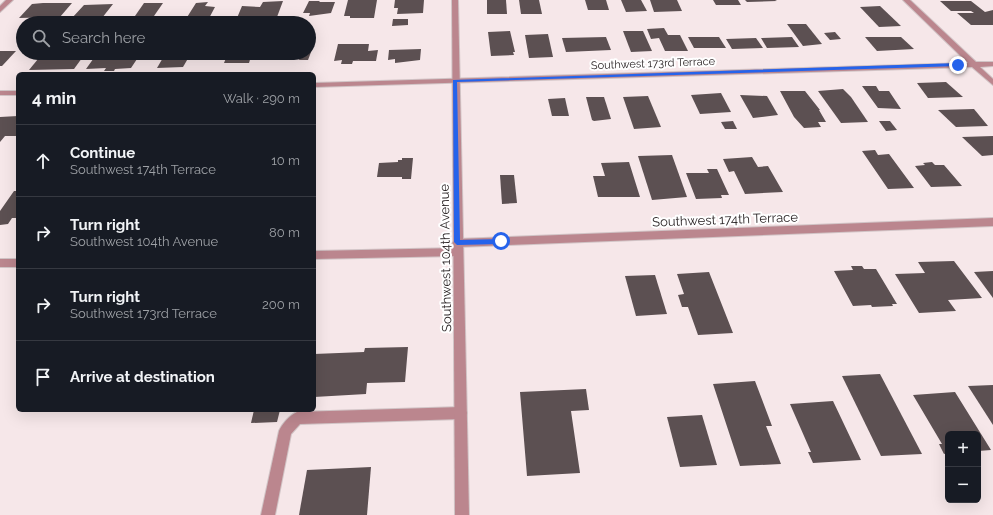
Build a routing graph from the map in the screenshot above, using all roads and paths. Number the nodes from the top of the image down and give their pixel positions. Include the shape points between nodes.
1 (10, 0) edge
2 (455, 0) edge
3 (906, 0) edge
4 (0, 10) edge
5 (973, 64) junction
6 (993, 64) edge
7 (455, 81) junction
8 (993, 83) edge
9 (316, 85) edge
10 (0, 93) edge
11 (16, 93) edge
12 (993, 222) edge
13 (457, 247) junction
14 (316, 255) edge
15 (0, 263) edge
16 (16, 263) edge
17 (461, 413) junction
18 (268, 515) edge
19 (462, 515) edge

1 - 4 street
2 - 7 street, Southwest 104th Avenue
3 - 5 street
5 - 6 street, Southwest 173rd Terrace
5 - 7 street, Southwest 173rd Terrace
5 - 8 street
7 - 9 street, Southwest 173rd Terrace
7 - 13 street, Southwest 104th Avenue
10 - 11 street
12 - 13 street, Southwest 174th Terrace
13 - 14 street, Southwest 174th Terrace
13 - 17 street, Southwest 104th Avenue
15 - 16 street
17 - 18 street via 297,418 285,431
17 - 19 street, Southwest 104th Avenue

